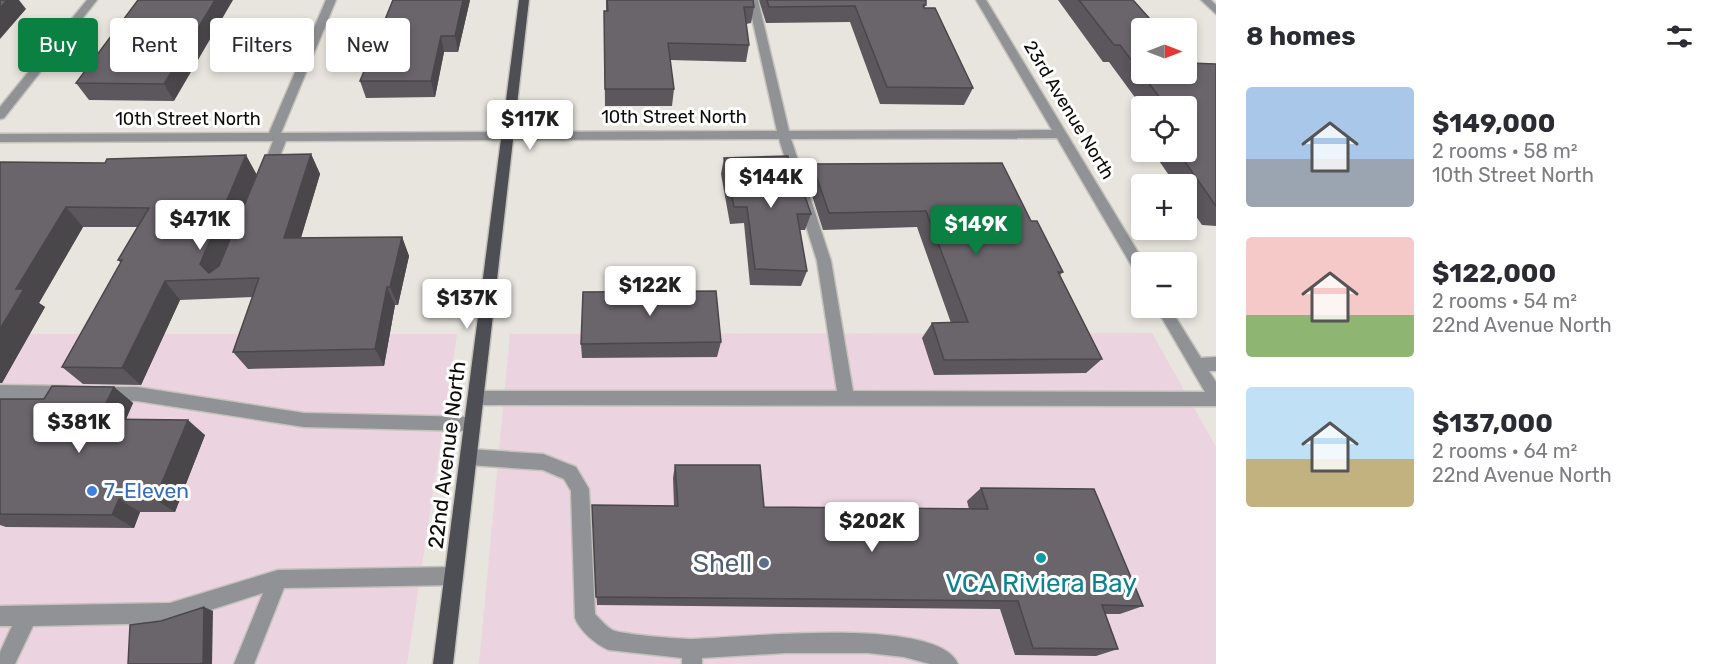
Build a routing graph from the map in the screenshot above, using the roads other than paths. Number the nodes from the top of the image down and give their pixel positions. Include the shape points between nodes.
1 (92, 0) edge
2 (331, 0) edge
3 (524, 0) edge
4 (753, 0) edge
5 (981, 0) edge
6 (1206, 0) edge
7 (1216, 10) edge
8 (0, 115) edge
9 (1060, 134) junction
10 (784, 135) junction
11 (508, 136) junction
12 (277, 137) junction
13 (0, 138) edge
14 (260, 189) edge
15 (1131, 253) edge
16 (1169, 318) edge
17 (1216, 364) edge
18 (1197, 365) junction
19 (0, 392) edge
20 (476, 398) junction
21 (1216, 398) edge
22 (846, 399) junction
23 (472, 424) junction
24 (469, 458) junction
25 (454, 576) junction
26 (278, 579) junction
27 (0, 616) edge
28 (27, 616) junction
29 (691, 657) edge
30 (5, 664) edge
31 (244, 664) edge
32 (443, 664) edge
33 (948, 664) edge

1 - 8 street
2 - 12 street
3 - 11 main road, 22nd Avenue North
4 - 10 street
5 - 9 street, 23rd Avenue North
6 - 7 street
9 - 10 street, 10th Street North
9 - 15 street, 23rd Avenue North
10 - 11 street, 10th Street North
10 - 22 street via 824,261
11 - 12 street, 10th Street North
11 - 20 main road, 22nd Avenue North
12 - 13 street, 10th Street North
12 - 14 street
16 - 18 street
17 - 18 street
18 - 21 street
19 - 23 street via 137,394 304,420
20 - 22 street
20 - 23 main road, 22nd Avenue North
21 - 22 street
23 - 24 main road, 22nd Avenue North
24 - 25 main road, 22nd Avenue North
24 - 29 street via 543,462 570,473 580,489 585,618 609,640
25 - 26 street
25 - 32 main road, 22nd Avenue North
26 - 28 street via 170,613
26 - 31 street
27 - 28 street
28 - 30 street
29 - 33 street via 804,642 920,648

